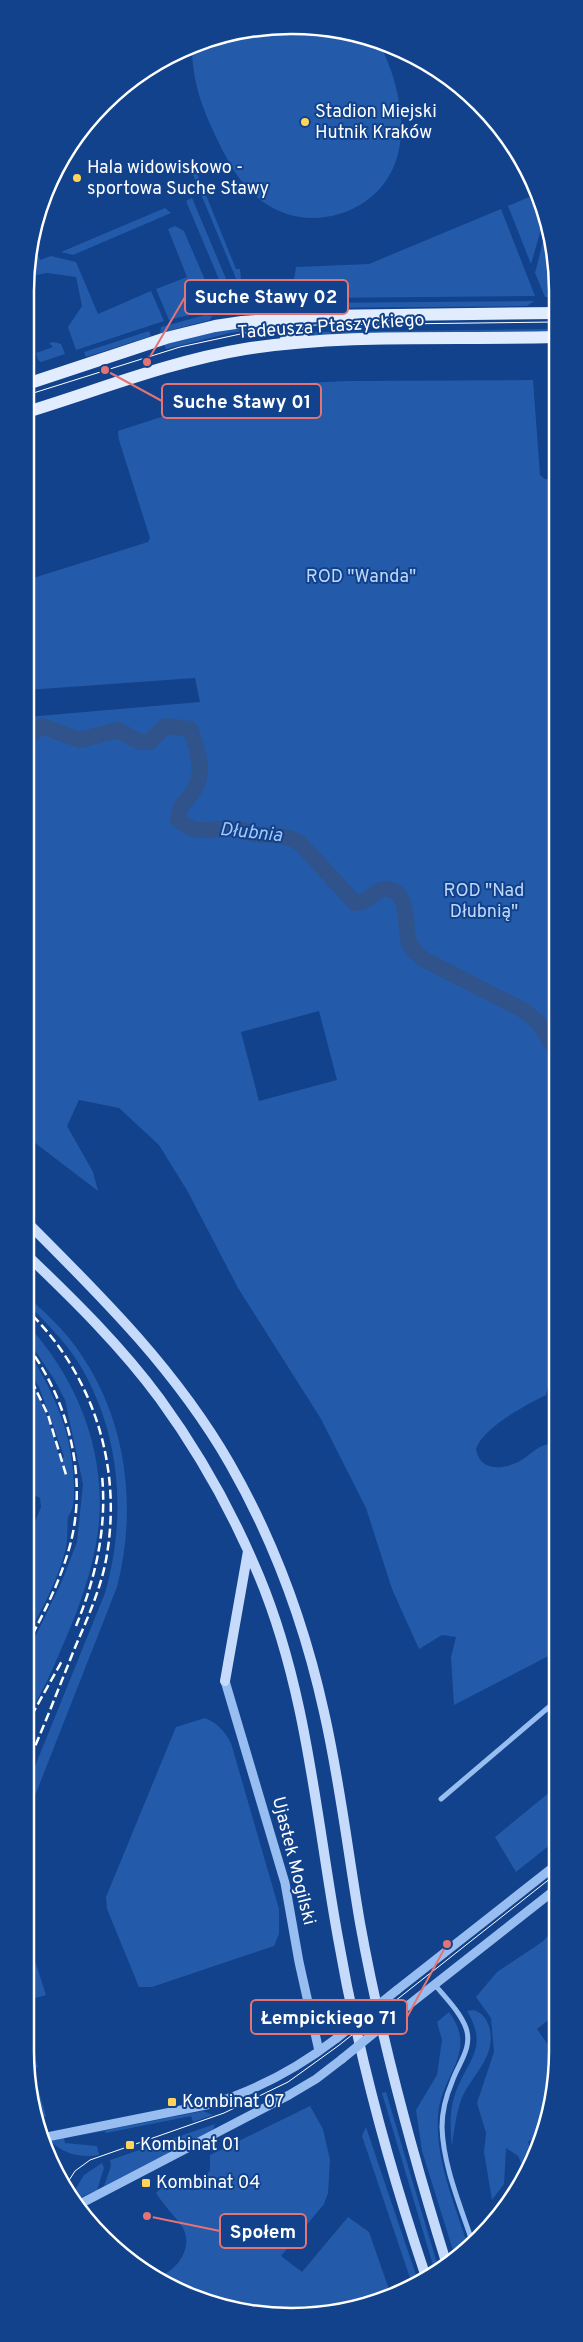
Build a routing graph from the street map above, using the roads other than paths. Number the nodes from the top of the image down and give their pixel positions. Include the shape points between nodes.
1 (549, 313) edge
2 (290, 317) junction
3 (549, 337) edge
4 (268, 346) junction
5 (34, 382) edge
6 (34, 410) edge
7 (34, 1229) edge
8 (34, 1262) edge
9 (248, 1550) junction
10 (225, 1681) joint
11 (549, 1707) edge
12 (441, 1799) dead end
13 (549, 1871) edge
14 (549, 1894) edge
15 (435, 1984) junction
16 (320, 2051) junction
17 (48, 2137) edge
18 (83, 2202) edge
19 (470, 2236) edge
20 (445, 2258) edge
21 (424, 2271) edge

1 - 2 main road, Tadeusza Ptaszyckiego
2 - 4 main road via 302,322 303,333
2 - 5 main road, Tadeusza Ptaszyckiego via 203,328
3 - 4 main road, Tadeusza Ptaszyckiego via 391,338
4 - 6 main road, Tadeusza Ptaszyckiego via 197,360
7 - 20 main road via 111,1306 169,1374 230,1465 275,1556 314,1668 332,1749 371,1979 411,2146
8 - 9 main road via 111,1341 158,1397 211,1477
9 - 10 main road
9 - 21 main road via 274,1616 292,1678 308,1751 351,2003 386,2145
10 - 16 street, Ujastek Mogilski via 285,1883
11 - 12 street
13 - 16 street, bridge
14 - 15 street
15 - 18 street, bridge via 316,2079 289,2096
15 - 19 street via 460,2016 468,2036 465,2055 444,2104 442,2126 445,2153
16 - 17 street via 285,2074 234,2097

